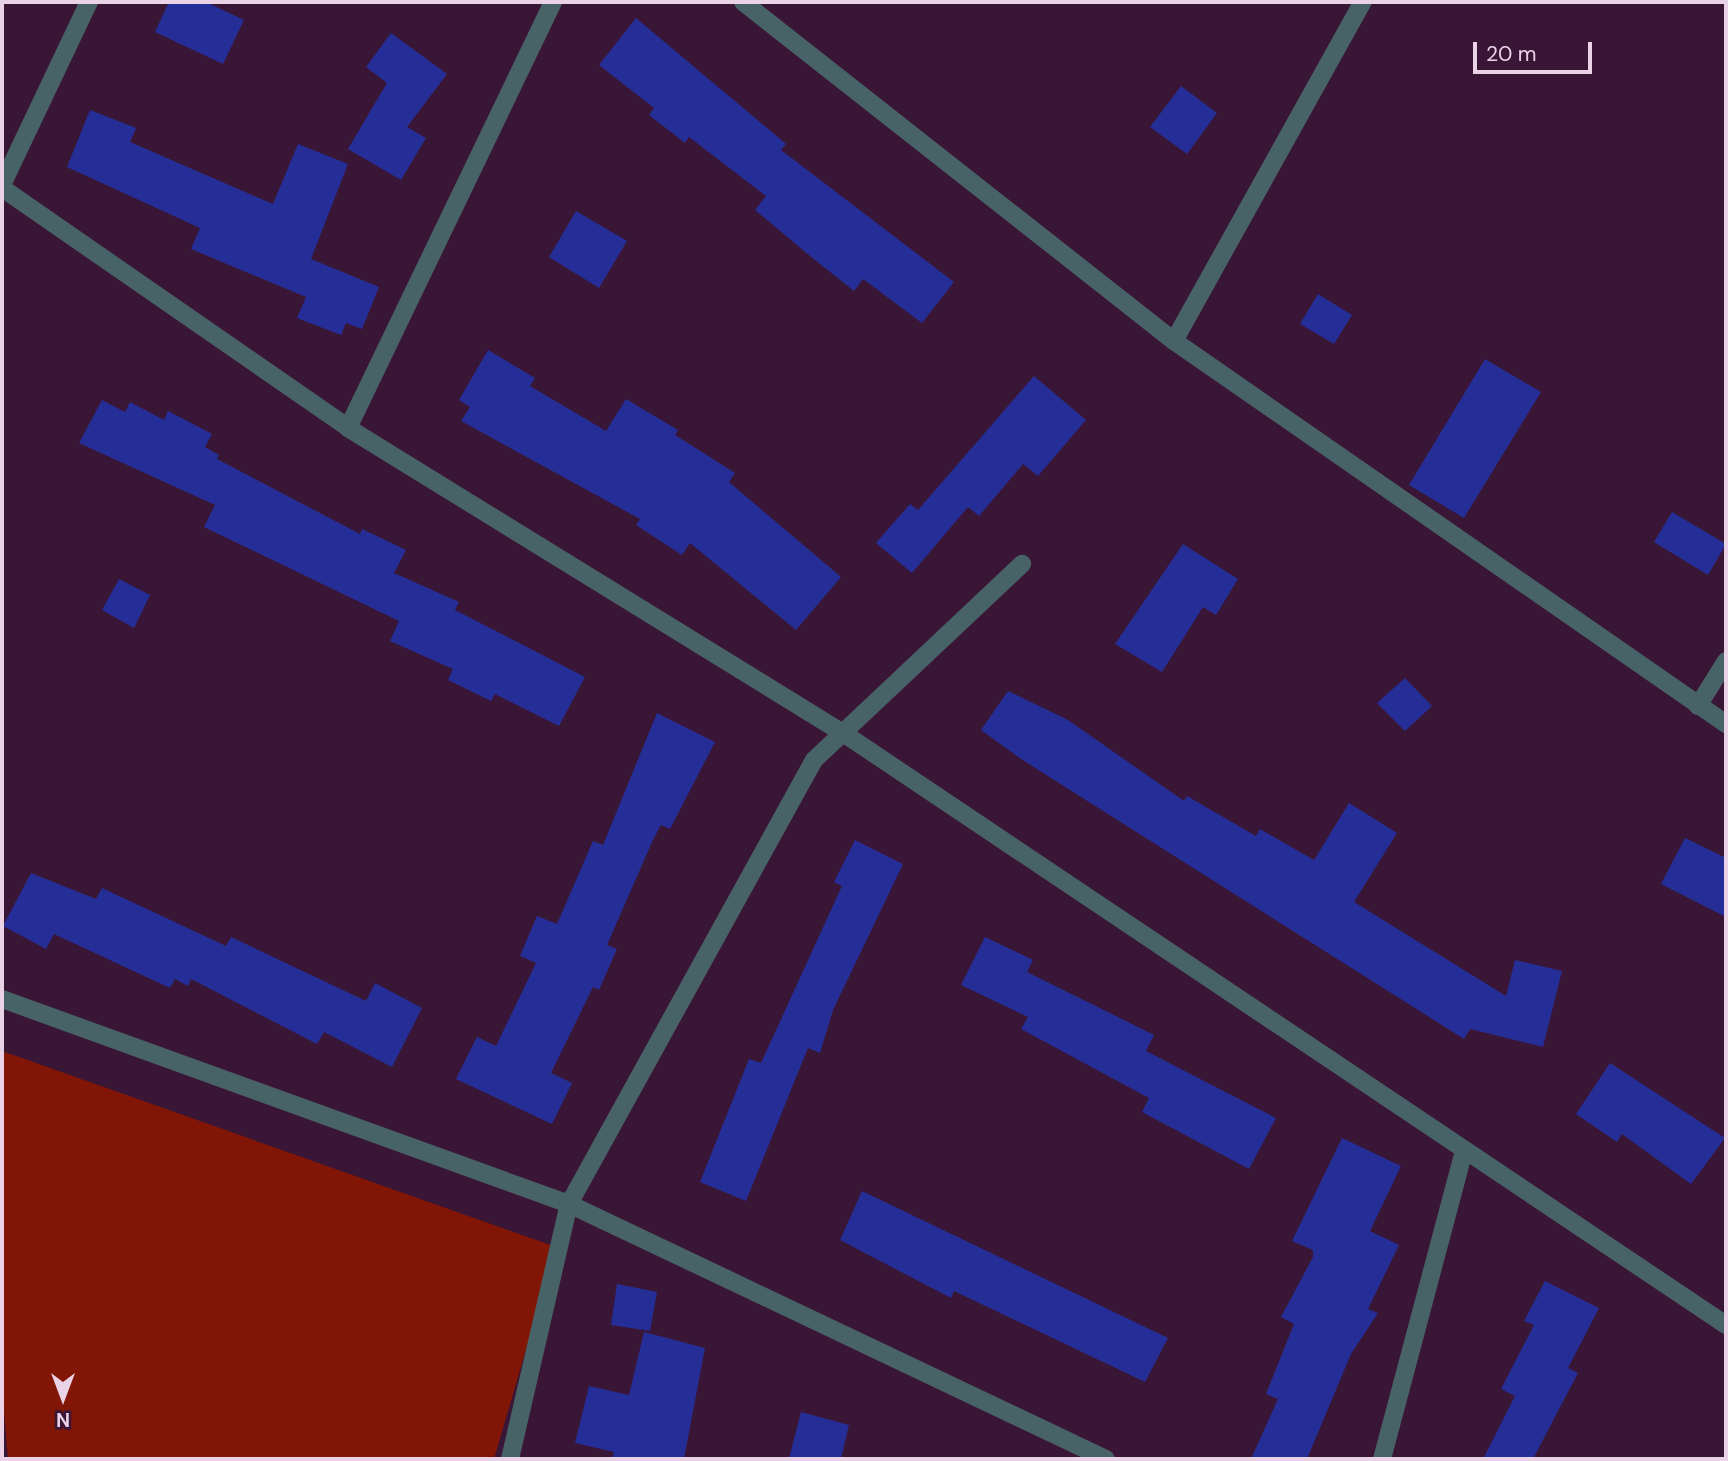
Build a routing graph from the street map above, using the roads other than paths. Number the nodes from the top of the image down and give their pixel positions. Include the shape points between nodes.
1 (89, 2) edge
2 (553, 2) edge
3 (743, 2) edge
4 (1363, 2) edge
5 (2, 186) edge
6 (1174, 341) junction
7 (348, 428) junction
8 (1022, 564) dead end
9 (1726, 662) edge
10 (1698, 706) junction
11 (1726, 724) edge
12 (846, 735) junction
13 (2, 999) edge
14 (1464, 1151) junction
15 (569, 1205) junction
16 (1726, 1325) edge
17 (510, 1459) edge
18 (1106, 1459) edge
19 (1382, 1459) edge

1 - 5 street
2 - 7 street
3 - 6 street
4 - 6 street
5 - 7 street
6 - 10 street
7 - 12 street
8 - 12 street
9 - 10 street
10 - 11 street
12 - 14 street
12 - 15 street via 814,760
13 - 15 street
14 - 16 street
14 - 19 street
15 - 17 street
15 - 18 street

